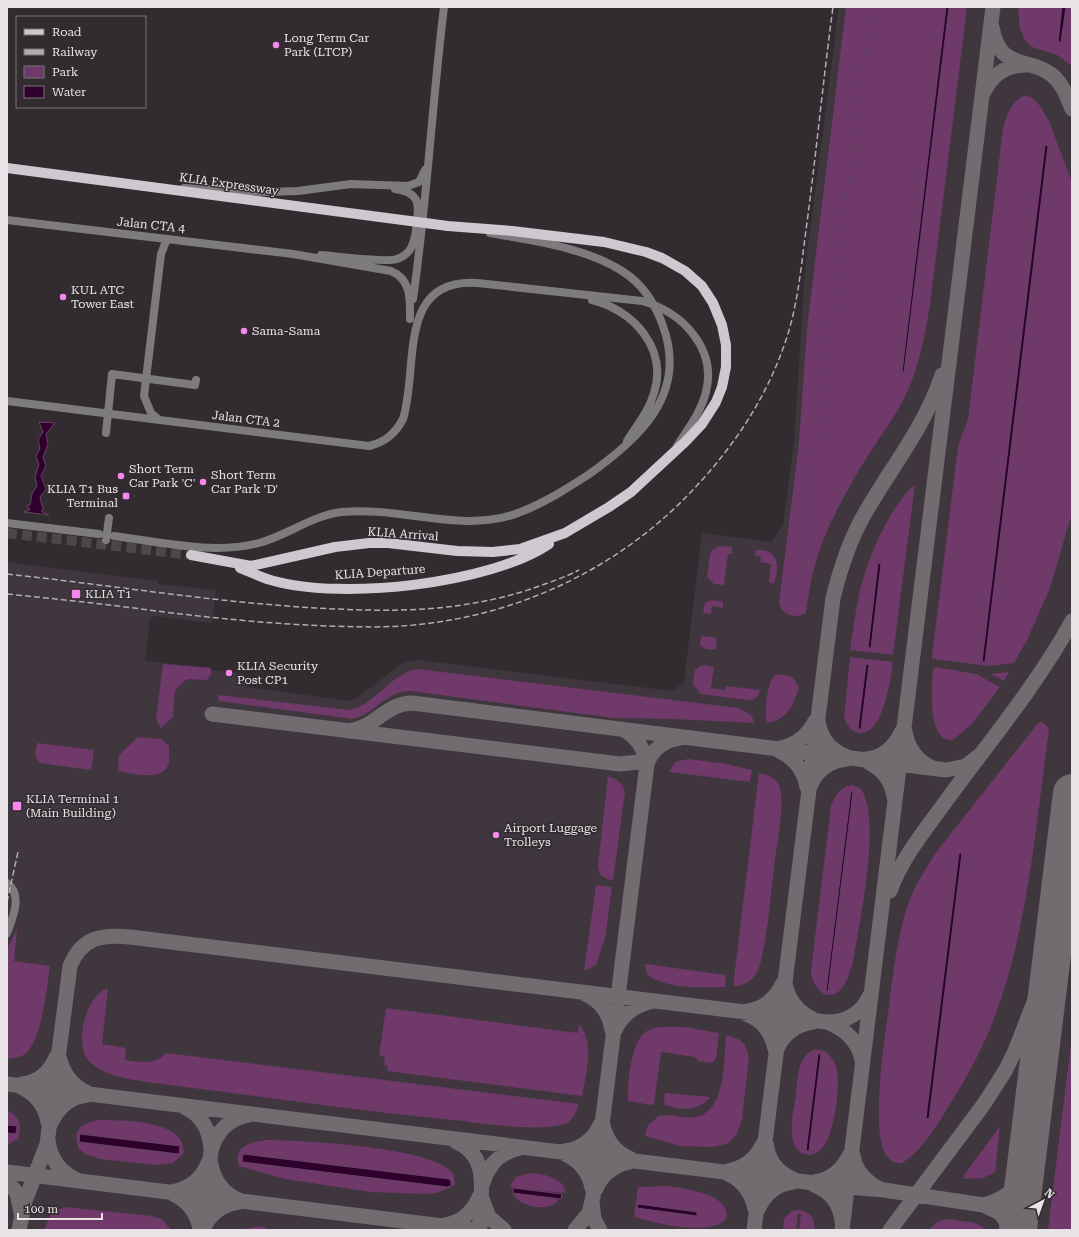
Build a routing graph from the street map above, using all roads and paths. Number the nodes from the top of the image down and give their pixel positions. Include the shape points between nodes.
1 (444, 7) edge
2 (429, 148) junction
3 (10, 168) edge
4 (378, 186) junction
5 (169, 189) junction
6 (421, 210) junction
7 (7, 220) edge
8 (448, 226) junction
9 (419, 231) junction
10 (167, 239) junction
11 (293, 254) junction
12 (559, 293) junction
13 (410, 320) junction
14 (413, 352) junction
15 (196, 380) dead end
16 (7, 401) edge
17 (158, 420) junction
18 (106, 433) dead end
19 (624, 447) junction
20 (670, 456) junction
21 (109, 518) dead end
22 (7, 523) edge
23 (565, 533) junction
24 (99, 534) dead end
25 (114, 536) dead end
26 (106, 540) dead end
27 (191, 557) joint
28 (7, 883) edge
29 (7, 933) edge

1 - 2 street
2 - 4 street via 424,174 419,182 408,186
2 - 6 street
3 - 5 main road, KLIA Expressway
4 - 5 street via 351,184 267,192
4 - 6 street via 409,193
5 - 8 main road, KLIA Expressway
6 - 9 street
7 - 10 street, Jalan CTA 4
8 - 19 street via 538,243 592,257 622,271 649,296 659,313 668,342 668,383 652,418 638,436
8 - 20 main road, KLIA Expressway via 512,231 628,247 662,258 694,279 713,303 722,326 727,356 725,377 716,402 704,421
9 - 11 street via 411,248 403,256 393,260
9 - 13 street
10 - 11 street, Jalan CTA 4
10 - 17 street via 161,254 144,396 151,413
11 - 13 street via 396,274 404,280 409,290
12 - 14 street via 468,282 446,286 433,295 421,311
12 - 19 street via 594,300 618,309 634,320 648,341 655,362 655,391 642,420
12 - 20 street via 653,304 685,324 699,343 707,368 706,392 698,413
13 - 14 street
14 - 17 street, Jalan CTA 2 via 403,419 392,435 369,446
15 - 18 street via 195,385 112,374
16 - 17 street, Jalan CTA 2
19 - 25 street via 596,469 552,497 517,514 499,518 460,520 386,512 342,512 322,517 272,539 223,548
20 - 23 main road, KLIA Expressway via 631,492
21 - 26 street
22 - 24 street
23 - 27 main road, KLIA Arrival via 520,550 493,552 369,543 336,547 251,566
23 - 27 main road, KLIA Departure via 529,556 508,564 464,576 391,587 326,588 275,581 239,567
28 - 29 street via 16,895 13,918

